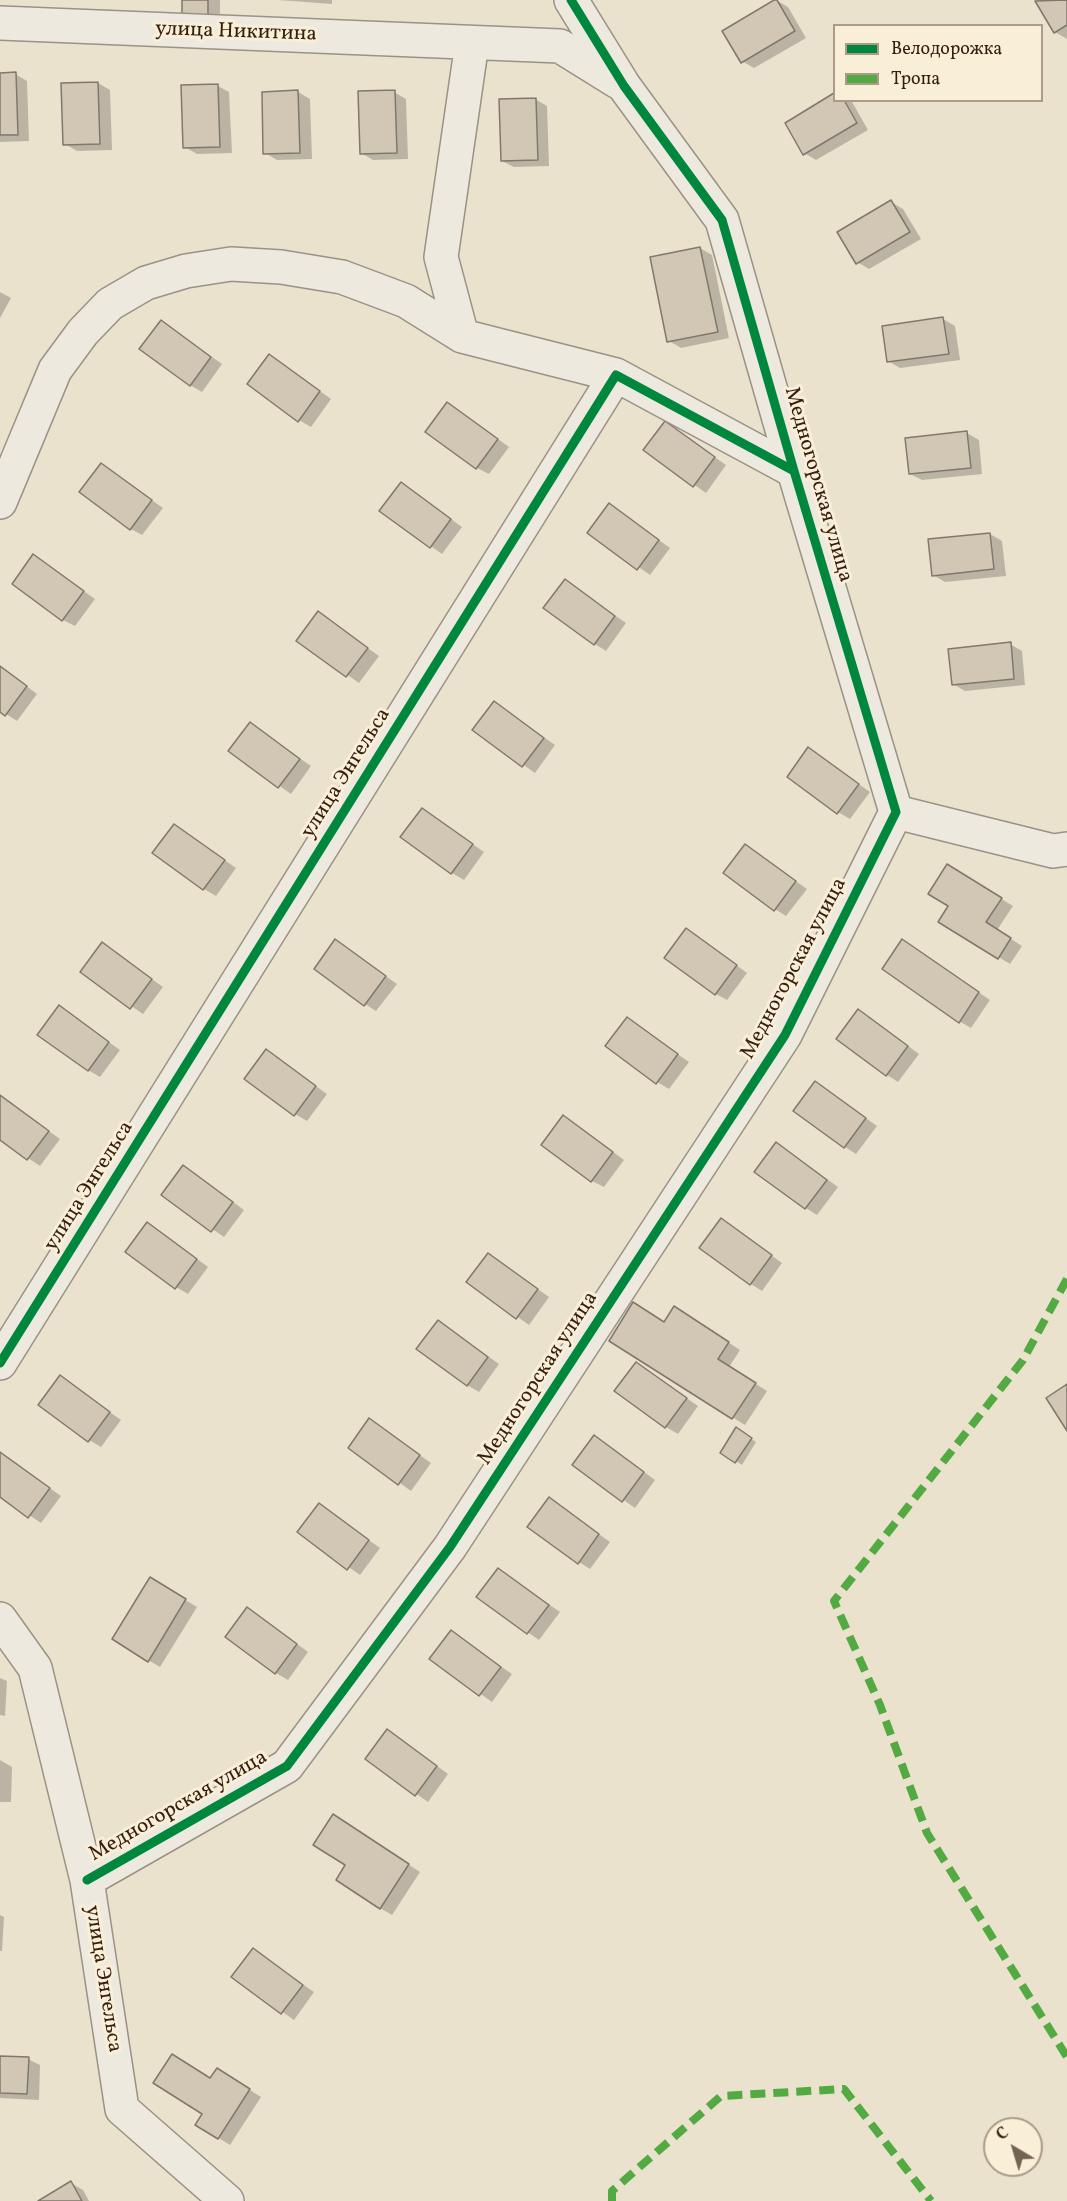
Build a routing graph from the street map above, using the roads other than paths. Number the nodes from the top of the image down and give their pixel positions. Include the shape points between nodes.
1 (571, 0) edge
2 (0, 23) edge
3 (472, 43) junction
4 (624, 86) junction
5 (462, 336) junction
6 (616, 375) junction
7 (794, 471) junction
8 (0, 502) edge
9 (896, 812) junction
10 (1062, 857) edge
11 (0, 1363) edge
12 (0, 1619) edge
13 (87, 1880) junction
14 (227, 2201) edge

1 - 4 street, Медногорская улица
2 - 3 street, улица Никитина
3 - 4 street, улица Никитина via 560,46
3 - 5 street via 441,257
4 - 7 street, Медногорская улица via 722,220
5 - 6 street
5 - 8 street via 406,301 342,277 231,264 146,283 110,304 83,332 56,370
6 - 7 street
6 - 11 street, улица Энгельса
7 - 9 street, Медногорская улица
9 - 10 street
9 - 13 street, Медногорская улица via 785,1035 450,1547 287,1766
12 - 13 street, улица Энгельса via 35,1668
13 - 14 street, улица Энгельса via 122,2109

